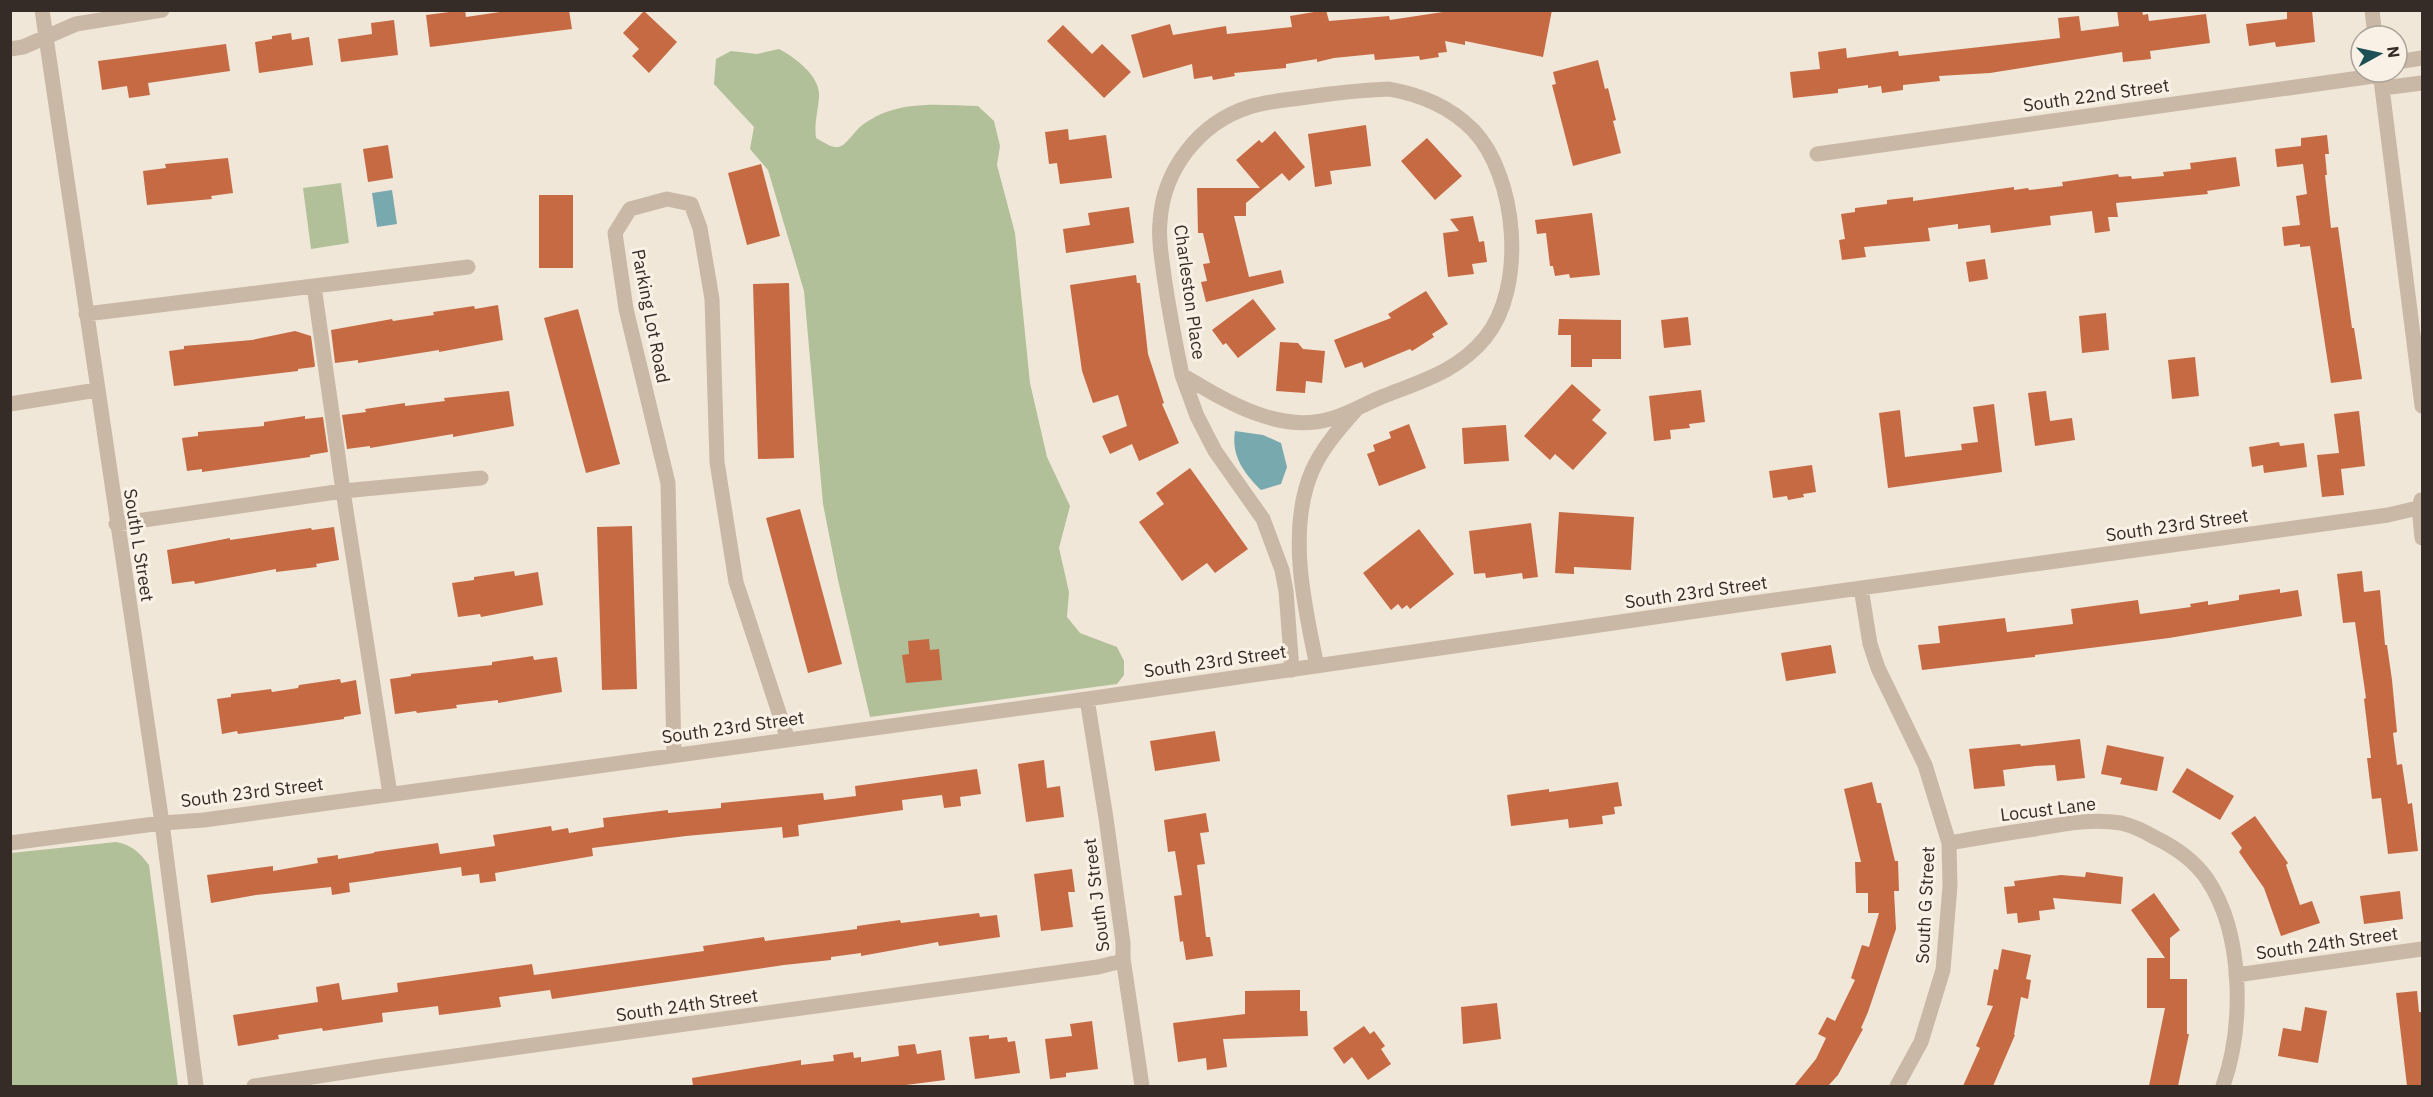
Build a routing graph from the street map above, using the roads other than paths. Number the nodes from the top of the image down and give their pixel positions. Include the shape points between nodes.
1 (42, 10) edge
2 (162, 10) edge
3 (46, 35) junction
4 (10, 49) edge
5 (2349, 82) edge
6 (2382, 84) edge
7 (1816, 154) dead end
8 (468, 267) dead end
9 (314, 286) junction
10 (86, 314) junction
11 (1182, 375) junction
12 (97, 390) junction
13 (10, 404) edge
14 (2422, 406) edge
15 (1356, 410) junction
16 (481, 478) dead end
17 (343, 491) junction
18 (2421, 504) edge
19 (116, 524) junction
20 (2422, 538) edge
21 (1862, 588) junction
22 (1317, 666) junction
23 (1292, 670) junction
24 (1087, 699) junction
25 (788, 740) junction
26 (674, 755) junction
27 (390, 794) junction
28 (162, 823) junction
29 (10, 843) edge
30 (1949, 843) junction
31 (2422, 950) edge
32 (1123, 957) junction
33 (2236, 975) junction
34 (196, 1086) edge
35 (254, 1086) edge
36 (1142, 1086) edge
37 (1897, 1086) edge
38 (2223, 1086) edge

1 - 3 street, South L Street
2 - 3 street via 76,24
3 - 4 street
3 - 10 street, South L Street
5 - 7 street, South 22nd Street
6 - 14 street
8 - 9 street
9 - 10 street
9 - 17 street
10 - 12 street, South L Street
11 - 15 street, Charleston Place via 1235,404 1296,423 1328,420
11 - 15 street, Charleston Place via 1170,318 1159,223 1163,198 1187,150 1226,117 1262,104 1360,90 1413,93 1455,114 1474,131 1497,167 1512,242 1509,289 1490,331 1468,356 1449,370
11 - 23 street, Charleston Place via 1215,451 1263,519 1286,591
12 - 13 street
12 - 19 street, South L Street
15 - 22 street, Charleston Place via 1329,441 1302,502 1298,534 1308,625
16 - 17 street
17 - 19 street
17 - 27 street
18 - 20 street
18 - 21 street, South 23rd Street via 2365,518
19 - 28 street, South L Street
21 - 22 street, South 23rd Street
21 - 30 street, South G Street via 1870,644 1878,668 1925,765
22 - 23 street, South 23rd Street
23 - 24 street, South 23rd Street
24 - 25 street, South 23rd Street
24 - 32 street, South J Street
25 - 26 street, South 23rd Street
25 - 26 street, Parking Lot Road via 736,582 717,462 712,299 700,228 691,204 668,199 630,209 615,232 626,309 668,483
26 - 27 street, South 23rd Street
27 - 28 street, South 23rd Street
28 - 29 street, South 23rd Street
28 - 34 street, South L Street
30 - 33 street, Locust Lane via 2081,821 2138,828 2183,854 2207,879 2225,914
30 - 37 street, South G Street via 1950,886 1943,970 1921,1041
31 - 33 street, South 24th Street
32 - 35 street, South 24th Street via 1098,967
32 - 36 street, South J Street
33 - 38 street, Locust Lane via 2233,1039

